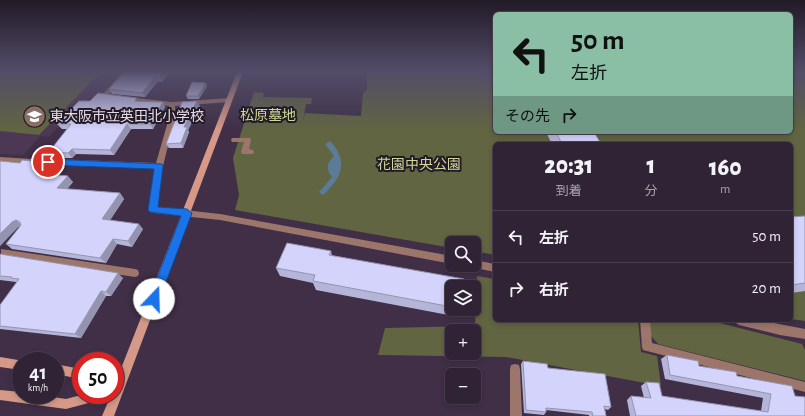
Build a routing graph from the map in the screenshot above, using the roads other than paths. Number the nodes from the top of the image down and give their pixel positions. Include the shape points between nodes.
1 (108, 91) edge
2 (232, 91) edge
3 (229, 100) junction
4 (172, 104) junction
5 (234, 140) dead end
6 (250, 152) dead end
7 (0, 160) edge
8 (159, 166) junction
9 (187, 213) junction
10 (2, 252) edge
11 (445, 259) edge
12 (481, 265) edge
13 (493, 268) edge
14 (135, 273) dead end
15 (645, 322) edge
16 (747, 322) edge
17 (805, 334) edge
18 (0, 362) edge
19 (12, 364) edge
20 (516, 368) dead end
21 (124, 370) edge
22 (805, 387) edge
23 (0, 395) edge
24 (72, 402) edge
25 (112, 404) edge
26 (108, 416) edge
27 (516, 416) edge

1 - 4 street via 104,96
2 - 3 main road
3 - 4 street
3 - 9 main road
4 - 8 street via 172,118
5 - 6 street via 248,140 245,152
7 - 8 street
8 - 9 street via 153,210
9 - 11 street
9 - 21 main road
10 - 14 street
12 - 13 street
15 - 22 street via 647,347
16 - 17 street
18 - 19 main road
20 - 27 street
23 - 24 main road via 66,404
25 - 26 main road

